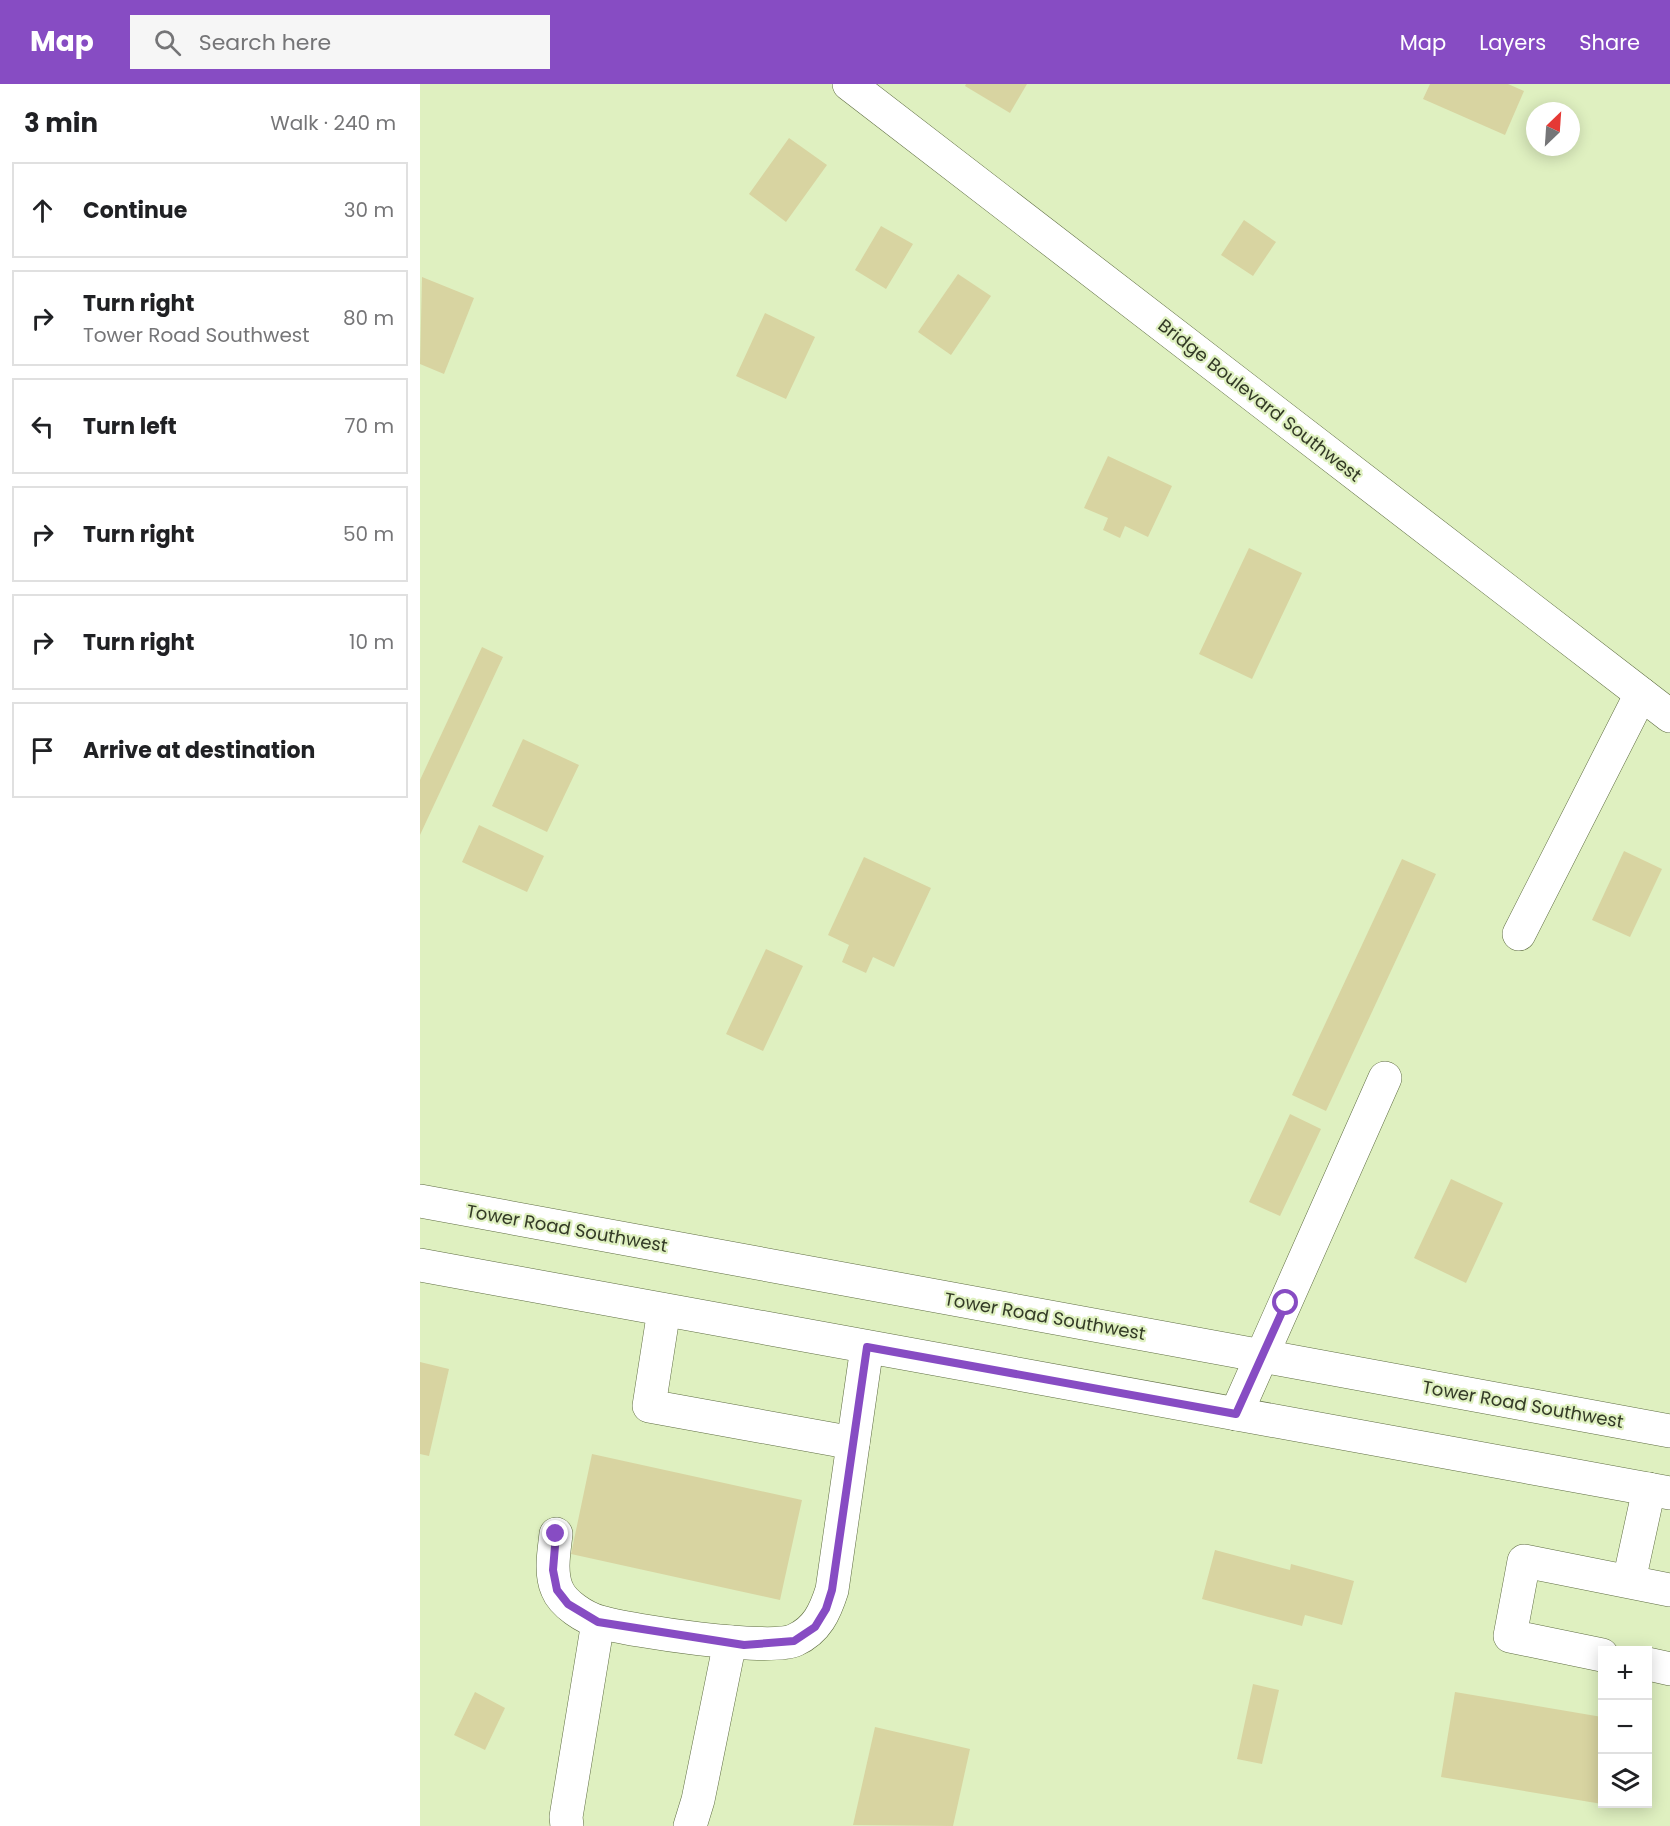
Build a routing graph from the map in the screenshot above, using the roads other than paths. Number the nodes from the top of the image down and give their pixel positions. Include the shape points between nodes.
1 (849, 84) edge
2 (1641, 694) junction
3 (1670, 716) edge
4 (1520, 934) dead end
5 (1385, 1078) dead end
6 (420, 1201) edge
7 (420, 1265) edge
8 (664, 1310) junction
9 (867, 1347) junction
10 (1262, 1356) junction
11 (1236, 1414) junction
12 (1670, 1431) edge
13 (853, 1443) junction
14 (1659, 1491) edge
15 (556, 1534) dead end
16 (1629, 1581) junction
17 (1670, 1590) edge
18 (598, 1622) junction
19 (730, 1642) junction
20 (1598, 1654) edge
21 (1652, 1665) edge
22 (1670, 1669) edge
23 (567, 1826) edge
24 (690, 1826) edge

1 - 2 main road, Bridge Boulevard Southwest
2 - 3 main road, Bridge Boulevard Southwest
2 - 4 main road
5 - 10 main road
6 - 10 main road, Tower Road Southwest
7 - 8 main road
8 - 9 main road
8 - 13 main road via 649,1406
9 - 11 main road
9 - 13 main road
10 - 11 main road
10 - 12 main road, Tower Road Southwest
11 - 14 main road
13 - 19 main road via 832,1590 815,1627 794,1641 744,1645
14 - 16 main road
15 - 18 main road via 553,1570 557,1590 568,1604
16 - 17 main road
16 - 20 main road via 1524,1561 1510,1636
18 - 19 main road
18 - 23 main road
19 - 24 main road
21 - 22 main road

